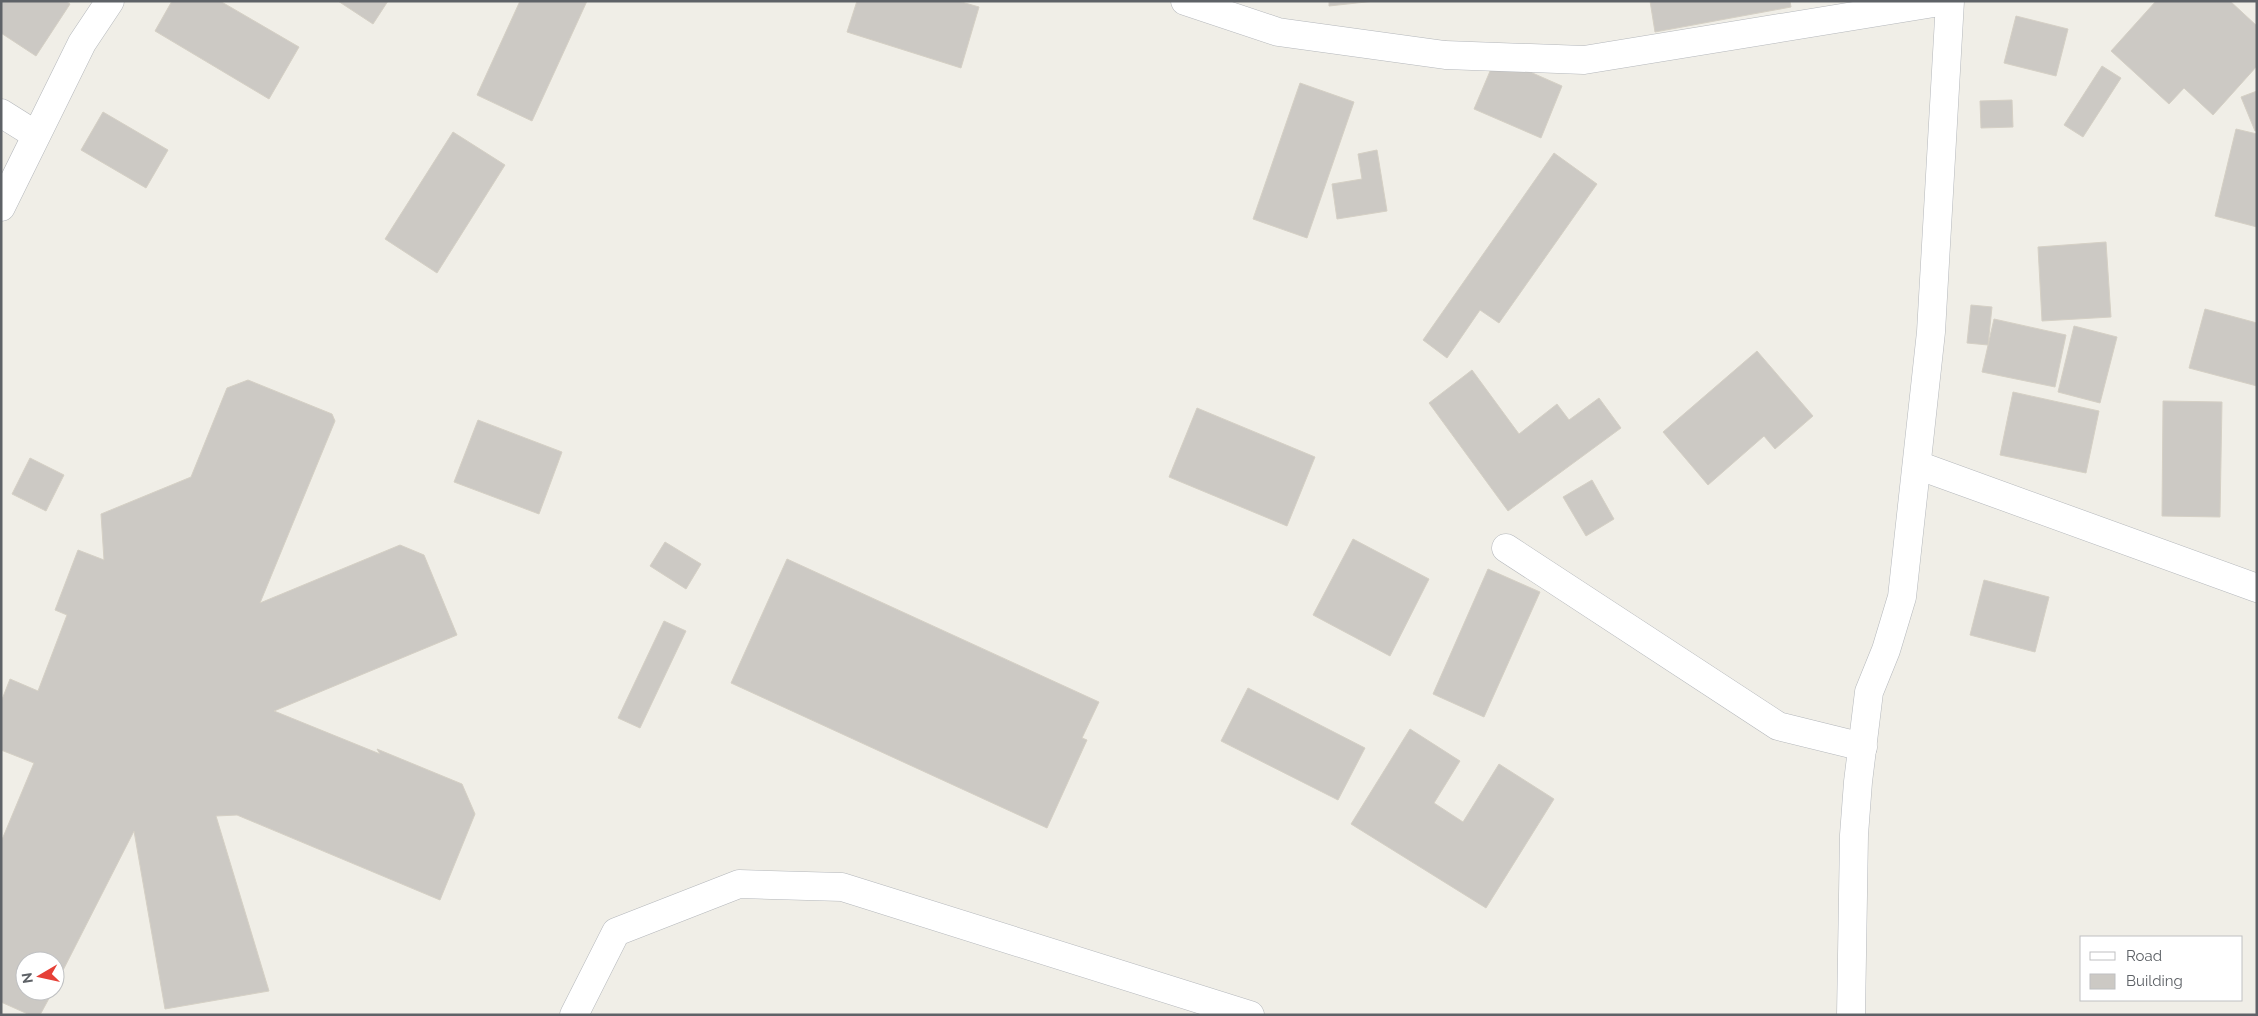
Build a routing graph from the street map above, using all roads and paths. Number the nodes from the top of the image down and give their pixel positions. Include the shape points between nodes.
1 (110, 1) edge
2 (1185, 1) edge
3 (1946, 1) edge
4 (1950, 1) edge
5 (1, 113) edge
6 (36, 135) junction
7 (1, 207) edge
8 (1917, 465) junction
9 (1506, 548) dead end
10 (2257, 588) edge
11 (1863, 747) junction
12 (574, 1015) edge
13 (1250, 1015) edge
14 (1851, 1015) edge

1 - 6 street via 82,43
2 - 3 street via 1278,32 1445,54 1584,60
4 - 8 street via 1932,332
5 - 6 street
6 - 7 street
8 - 10 street
8 - 11 street via 1902,597 1869,692
9 - 11 street via 1778,726
11 - 14 street via 1854,835
12 - 13 street via 616,932 739,884 842,887

